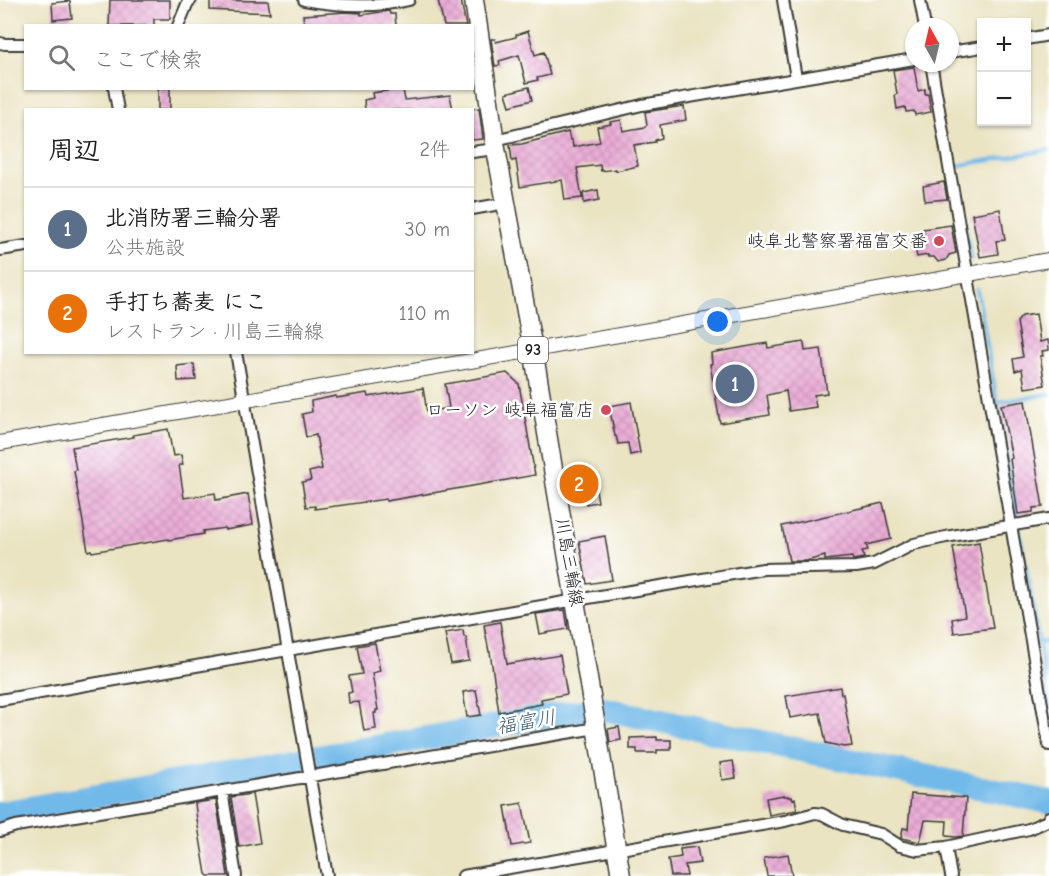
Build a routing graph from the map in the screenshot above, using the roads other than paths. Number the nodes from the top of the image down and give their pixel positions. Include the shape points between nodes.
1 (191, 0) edge
2 (304, 0) edge
3 (409, 0) edge
4 (474, 0) edge
5 (783, 0) edge
6 (920, 0) edge
7 (923, 18) edge
8 (179, 24) edge
9 (1049, 35) edge
10 (1031, 38) edge
11 (0, 43) edge
12 (24, 44) edge
13 (977, 48) edge
14 (959, 51) edge
15 (905, 60) edge
16 (933, 72) edge
17 (796, 78) junction
18 (114, 90) edge
19 (118, 108) edge
20 (496, 144) junction
21 (474, 151) edge
22 (506, 203) junction
23 (474, 209) edge
24 (24, 246) edge
25 (0, 250) edge
26 (1049, 260) edge
27 (968, 274) junction
28 (533, 349) junction
29 (236, 354) edge
30 (244, 400) junction
31 (0, 442) edge
32 (1049, 519) edge
33 (1015, 525) junction
34 (576, 600) junction
35 (289, 651) junction
36 (0, 700) edge
37 (595, 725) junction
38 (1049, 745) edge
39 (310, 774) junction
40 (222, 791) junction
41 (1049, 817) edge
42 (0, 831) edge
43 (946, 847) junction
44 (616, 849) junction
45 (236, 876) edge
46 (327, 876) edge
47 (463, 876) edge
48 (621, 876) edge
49 (951, 876) edge

1 - 8 street
2 - 3 street via 369,5
4 - 20 main road, 川島三輪線 / 93
5 - 17 street
6 - 7 street
9 - 10 street
11 - 12 street
13 - 14 street
15 - 17 street
16 - 27 street
17 - 20 street via 642,105
18 - 19 street
20 - 21 street
20 - 22 main road, 川島三輪線 / 93
22 - 23 street
22 - 28 main road, 川島三輪線 / 93
24 - 25 street
26 - 27 street
27 - 28 street
27 - 33 street
28 - 30 street
28 - 34 main road, 川島三輪線 / 93
29 - 30 street
30 - 31 street
30 - 35 street
32 - 33 street
33 - 34 street via 914,544 874,564 763,569
33 - 38 street
34 - 35 street
34 - 37 main road, 川島三輪線 / 93
35 - 36 street
35 - 39 street
37 - 39 street
37 - 44 main road, 川島三輪線 / 93
39 - 40 street
39 - 46 street
40 - 42 street
40 - 45 street
41 - 43 street via 1029,829
43 - 44 street via 917,850 900,846 880,834 815,813
43 - 49 street
44 - 47 street
44 - 48 main road, 川島三輪線 / 93

